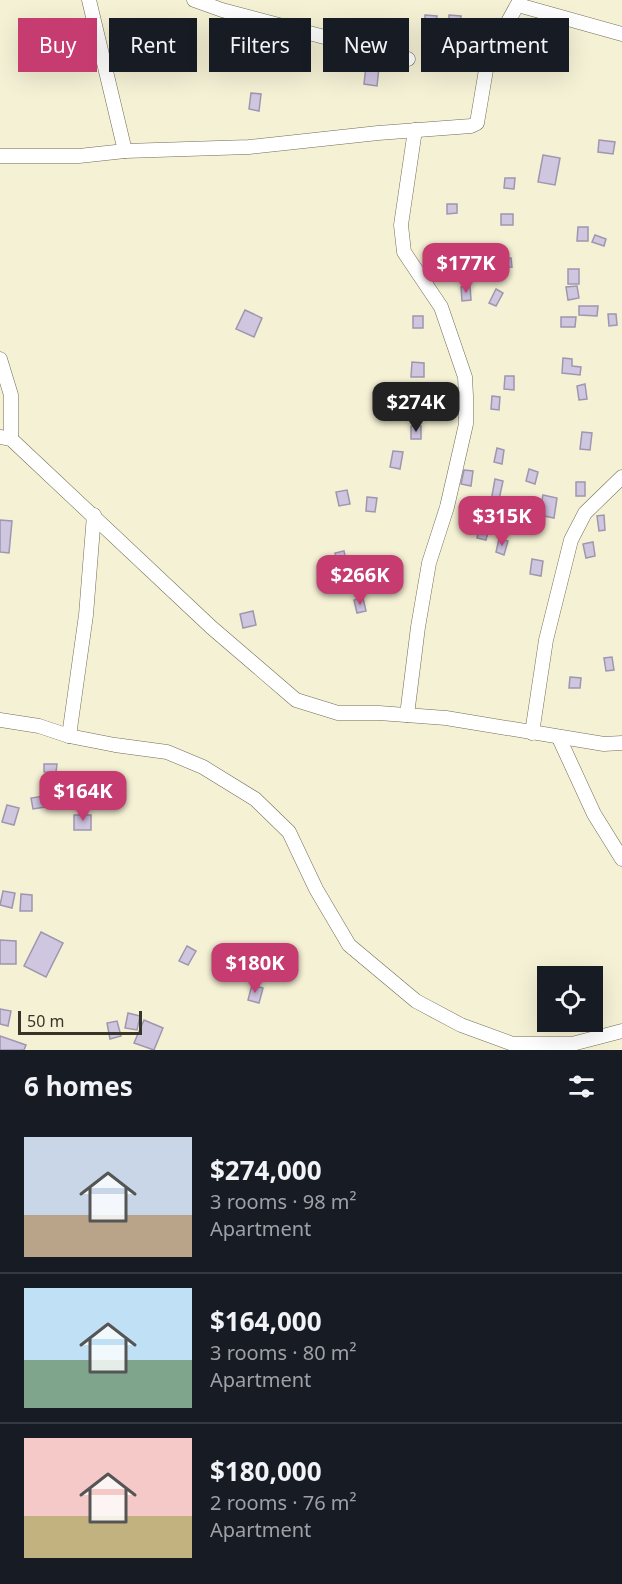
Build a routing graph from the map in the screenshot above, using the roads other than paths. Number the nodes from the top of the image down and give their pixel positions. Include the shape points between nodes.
1 (89, 0) edge
2 (194, 0) edge
3 (519, 2) edge
4 (622, 34) edge
5 (323, 36) edge
6 (415, 130) junction
7 (125, 151) junction
8 (0, 156) edge
9 (0, 359) edge
10 (5, 438) edge
11 (622, 477) edge
12 (94, 515) junction
13 (407, 715) junction
14 (0, 720) edge
15 (532, 733) junction
16 (69, 736) junction
17 (559, 738) junction
18 (622, 743) edge
19 (622, 859) edge
20 (622, 1031) edge

1 - 7 street
2 - 5 street
3 - 4 street
3 - 6 street via 488,58 477,123
6 - 7 street via 249,147
6 - 13 street via 401,225 404,252 441,307 465,377 466,424 429,563
7 - 8 street via 79,156
9 - 10 street via 11,395
10 - 12 street
11 - 15 street via 585,513 571,540 546,640
12 - 13 street via 211,627 296,700 338,713
12 - 16 street via 86,615
13 - 15 street
14 - 16 street
15 - 17 street
16 - 20 street via 167,752 202,767 255,799 289,832 349,945 416,1001 461,1025 513,1044 572,1044
17 - 18 street
17 - 19 street via 594,814

